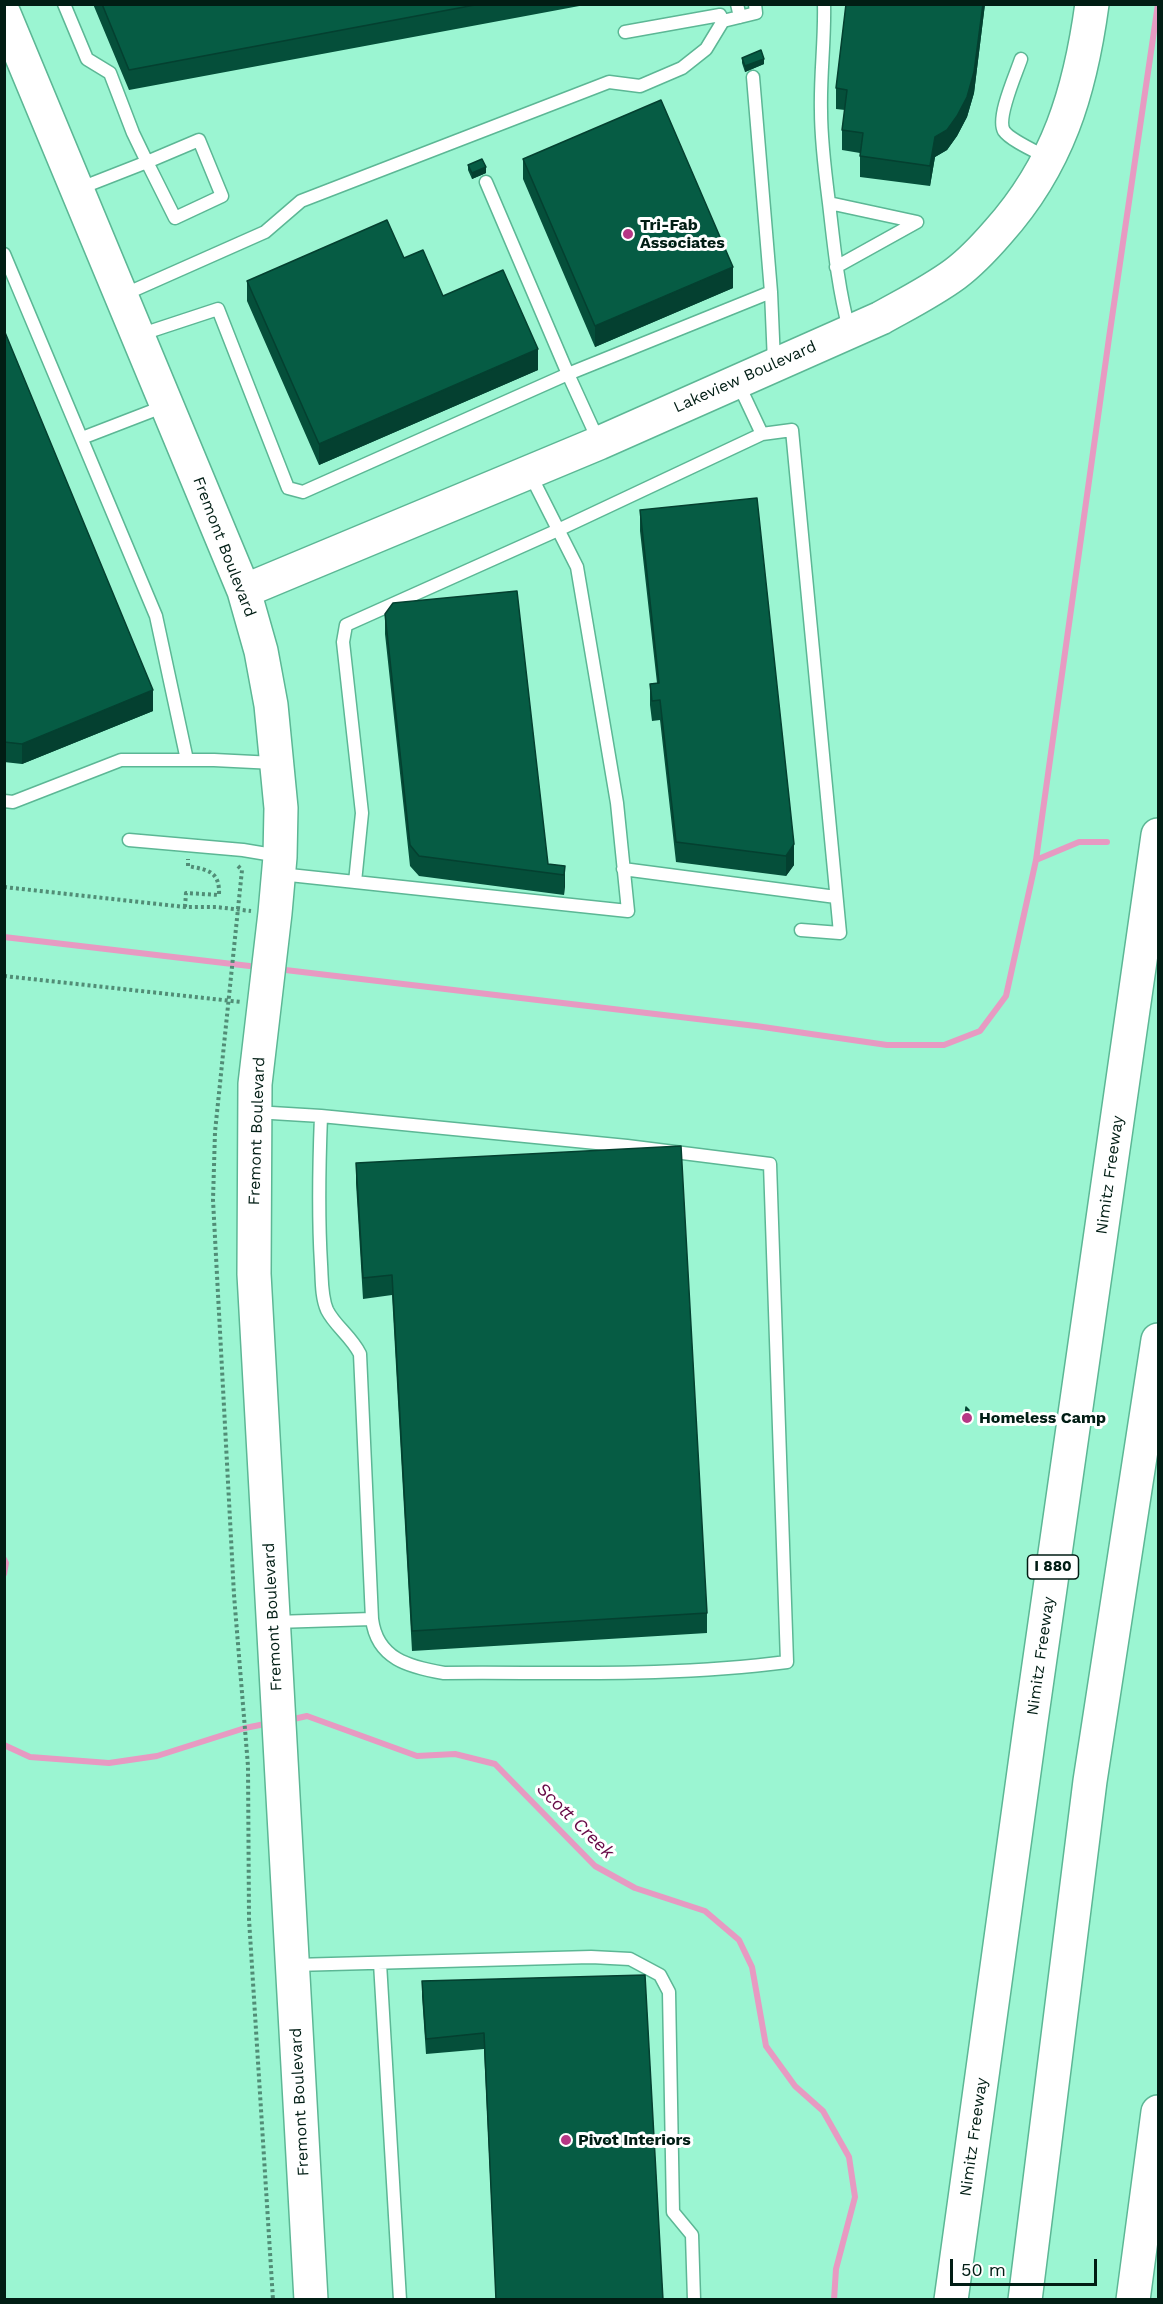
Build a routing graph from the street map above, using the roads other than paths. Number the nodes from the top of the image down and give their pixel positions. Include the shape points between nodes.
1 (64, 4) edge
2 (755, 4) edge
3 (824, 4) edge
4 (1092, 4) edge
5 (739, 11) edge
6 (4, 14) edge
7 (723, 21) junction
8 (625, 32) dead end
9 (12, 55) edge
10 (1021, 59) dead end
11 (753, 77) dead end
12 (1049, 158) junction
13 (147, 162) junction
14 (486, 182) dead end
15 (77, 189) junction
16 (829, 203) junction
17 (4, 254) edge
18 (836, 267) junction
19 (771, 292) junction
20 (122, 296) junction
21 (849, 331) junction
22 (138, 335) junction
23 (774, 365) junction
24 (568, 374) junction
25 (737, 381) junction
26 (167, 405) junction
27 (762, 434) junction
28 (82, 438) junction
29 (599, 442) junction
30 (528, 472) junction
31 (558, 530) junction
32 (244, 591) junction
33 (187, 760) junction
34 (278, 763) junction
35 (4, 801) edge
36 (1158, 835) edge
37 (129, 840) dead end
38 (623, 869) junction
39 (355, 882) junction
40 (277, 886) junction
41 (836, 897) junction
42 (801, 930) dead end
43 (255, 1112) junction
44 (321, 1116) junction
45 (1158, 1340) edge
46 (372, 1619) junction
47 (273, 1622) junction
48 (380, 1964) junction
49 (292, 1965) junction
50 (1158, 2112) edge
51 (311, 2300) edge
52 (400, 2300) edge
53 (694, 2300) edge
54 (951, 2300) edge
55 (1025, 2300) edge
56 (1133, 2300) edge

1 - 13 lane via 87,59 110,73
2 - 5 lane via 756,13
3 - 16 lane via 822,154
4 - 12 main road, Lakeview Boulevard via 1076,92
5 - 7 lane
6 - 9 main road, Fremont Boulevard
7 - 8 lane via 720,15
7 - 20 lane via 706,49 682,68 640,86 609,82 302,201 265,232
9 - 15 main road, Fremont Boulevard
10 - 12 lane via 1002,115 1002,127
11 - 19 lane
12 - 21 main road, Lakeview Boulevard via 1014,214 957,273 922,296
13 - 13 lane via 199,140 222,196 175,219
13 - 15 lane
14 - 24 lane
15 - 20 main road, Fremont Boulevard
16 - 18 lane
16 - 18 lane via 917,222
17 - 28 lane
18 - 21 lane
19 - 23 lane
19 - 24 lane
20 - 22 main road, Fremont Boulevard
21 - 23 main road, Lakeview Boulevard
22 - 24 lane via 218,309 288,488 303,492
22 - 26 main road, Fremont Boulevard
23 - 25 main road, Lakeview Boulevard
24 - 29 lane
25 - 27 lane
25 - 29 main road, Lakeview Boulevard
26 - 28 lane
26 - 32 main road, Fremont Boulevard
27 - 31 lane
27 - 41 lane via 792,430
28 - 33 lane via 156,616
29 - 30 main road, Lakeview Boulevard
30 - 31 lane
30 - 32 main road, Lakeview Boulevard
31 - 38 lane via 577,567 617,803
31 - 39 lane via 346,625 343,642 362,813
32 - 34 main road, Fremont Boulevard via 261,651
33 - 34 lane
33 - 35 lane via 121,760 13,802
34 - 40 main road, Fremont Boulevard via 281,808
36 - 54 main road, Nimitz Freeway / I 880
37 - 40 lane via 243,850
38 - 39 lane via 628,911
38 - 41 lane
39 - 40 lane
40 - 43 main road, Fremont Boulevard
41 - 42 lane via 840,933
43 - 44 lane
43 - 47 main road, Fremont Boulevard via 254,1274
44 - 46 lane via 319,1225 323,1293 332,1318 354,1341 360,1354
44 - 46 lane via 770,1164 787,1662 656,1674 444,1672 414,1668 393,1658 379,1643
45 - 55 main road via 1090,1781
46 - 47 lane
47 - 49 main road, Fremont Boulevard
48 - 49 lane
48 - 52 lane
48 - 53 lane via 591,1957 630,1959 660,1975 669,1992 673,2212 692,2235
49 - 51 main road, Fremont Boulevard
50 - 56 main road

